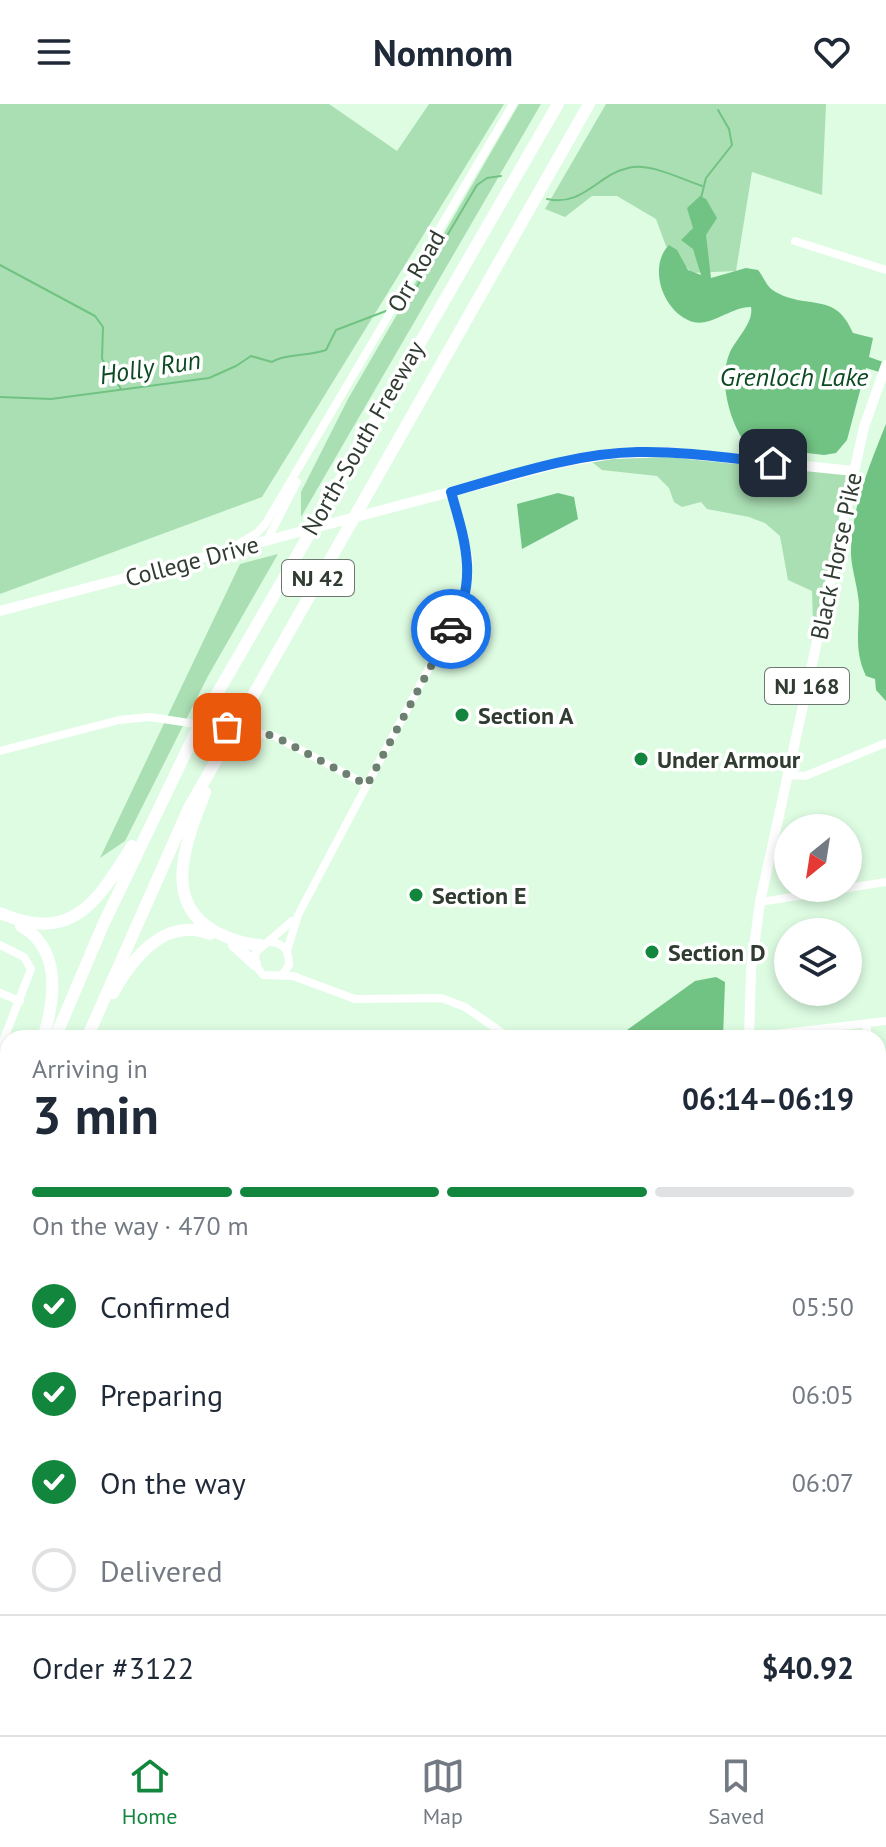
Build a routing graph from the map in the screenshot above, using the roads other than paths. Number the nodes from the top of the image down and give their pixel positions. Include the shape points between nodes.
1 (513, 104) edge
2 (558, 104) edge
3 (589, 104) edge
4 (795, 241) dead end
5 (886, 270) edge
6 (886, 351) edge
7 (886, 365) edge
8 (871, 405) junction
9 (318, 438) junction
10 (854, 471) junction
11 (451, 492) junction
12 (266, 542) junction
13 (221, 554) junction
14 (0, 610) edge
15 (886, 743) edge
16 (0, 751) edge
17 (218, 757) junction
18 (787, 775) junction
19 (367, 785) junction
20 (162, 796) junction
21 (886, 882) edge
22 (760, 902) junction
23 (0, 915) edge
24 (298, 915) junction
25 (265, 944) junction
26 (0, 945) edge
27 (288, 956) junction
28 (255, 964) junction
29 (282, 975) junction
30 (321, 987) junction
31 (0, 993) edge
32 (20, 1001) junction
33 (886, 1021) edge
34 (866, 1024) junction
35 (6, 1030) edge
36 (44, 1030) edge
37 (59, 1030) edge
38 (91, 1030) edge
39 (93, 1030) edge
40 (498, 1030) edge
41 (749, 1030) edge
42 (812, 1030) edge
43 (867, 1030) edge

1 - 9 street, Orr Road
2 - 20 highway, North-South Freeway / NJ 42 via 267,603
3 - 17 highway, North-South Freeway / NJ 42
4 - 5 street
6 - 8 main road, Black Horse Pike / NJ 168
7 - 8 main road, Black Horse Pike / NJ 168
8 - 10 main road, Black Horse Pike / NJ 168
9 - 12 street, Orr Road
9 - 13 street, Orr Road via 262,528
10 - 11 main road, College Drive via 636,452 564,462
10 - 18 main road, Black Horse Pike / NJ 168
11 - 12 main road, College Drive
11 - 19 street via 469,558 465,600
12 - 13 main road, College Drive
13 - 14 main road, College Drive
15 - 18 street via 805,776
16 - 19 street via 132,718 177,720 253,731 297,746
17 - 25 highway via 184,853 184,896 210,929 240,943
17 - 38 highway, North-South Freeway / NJ 42 via 138,917
18 - 22 main road, Black Horse Pike / NJ 168
19 - 24 street
20 - 23 highway via 116,872 84,909 45,926
20 - 37 highway, North-South Freeway / NJ 42
21 - 22 street
22 - 41 main road, Black Horse Pike / NJ 168
23 - 36 highway via 29,931 45,949 52,989
24 - 25 street
24 - 27 street
25 - 27 street via 281,944
25 - 28 street via 254,956
26 - 32 street via 29,963
27 - 29 street
27 - 30 street
28 - 29 street via 266,976
28 - 39 highway via 241,948 201,930 165,936 131,964
29 - 30 street
30 - 40 street via 355,999 441,998
31 - 32 street
32 - 35 street
33 - 34 street
34 - 42 street
34 - 43 street

